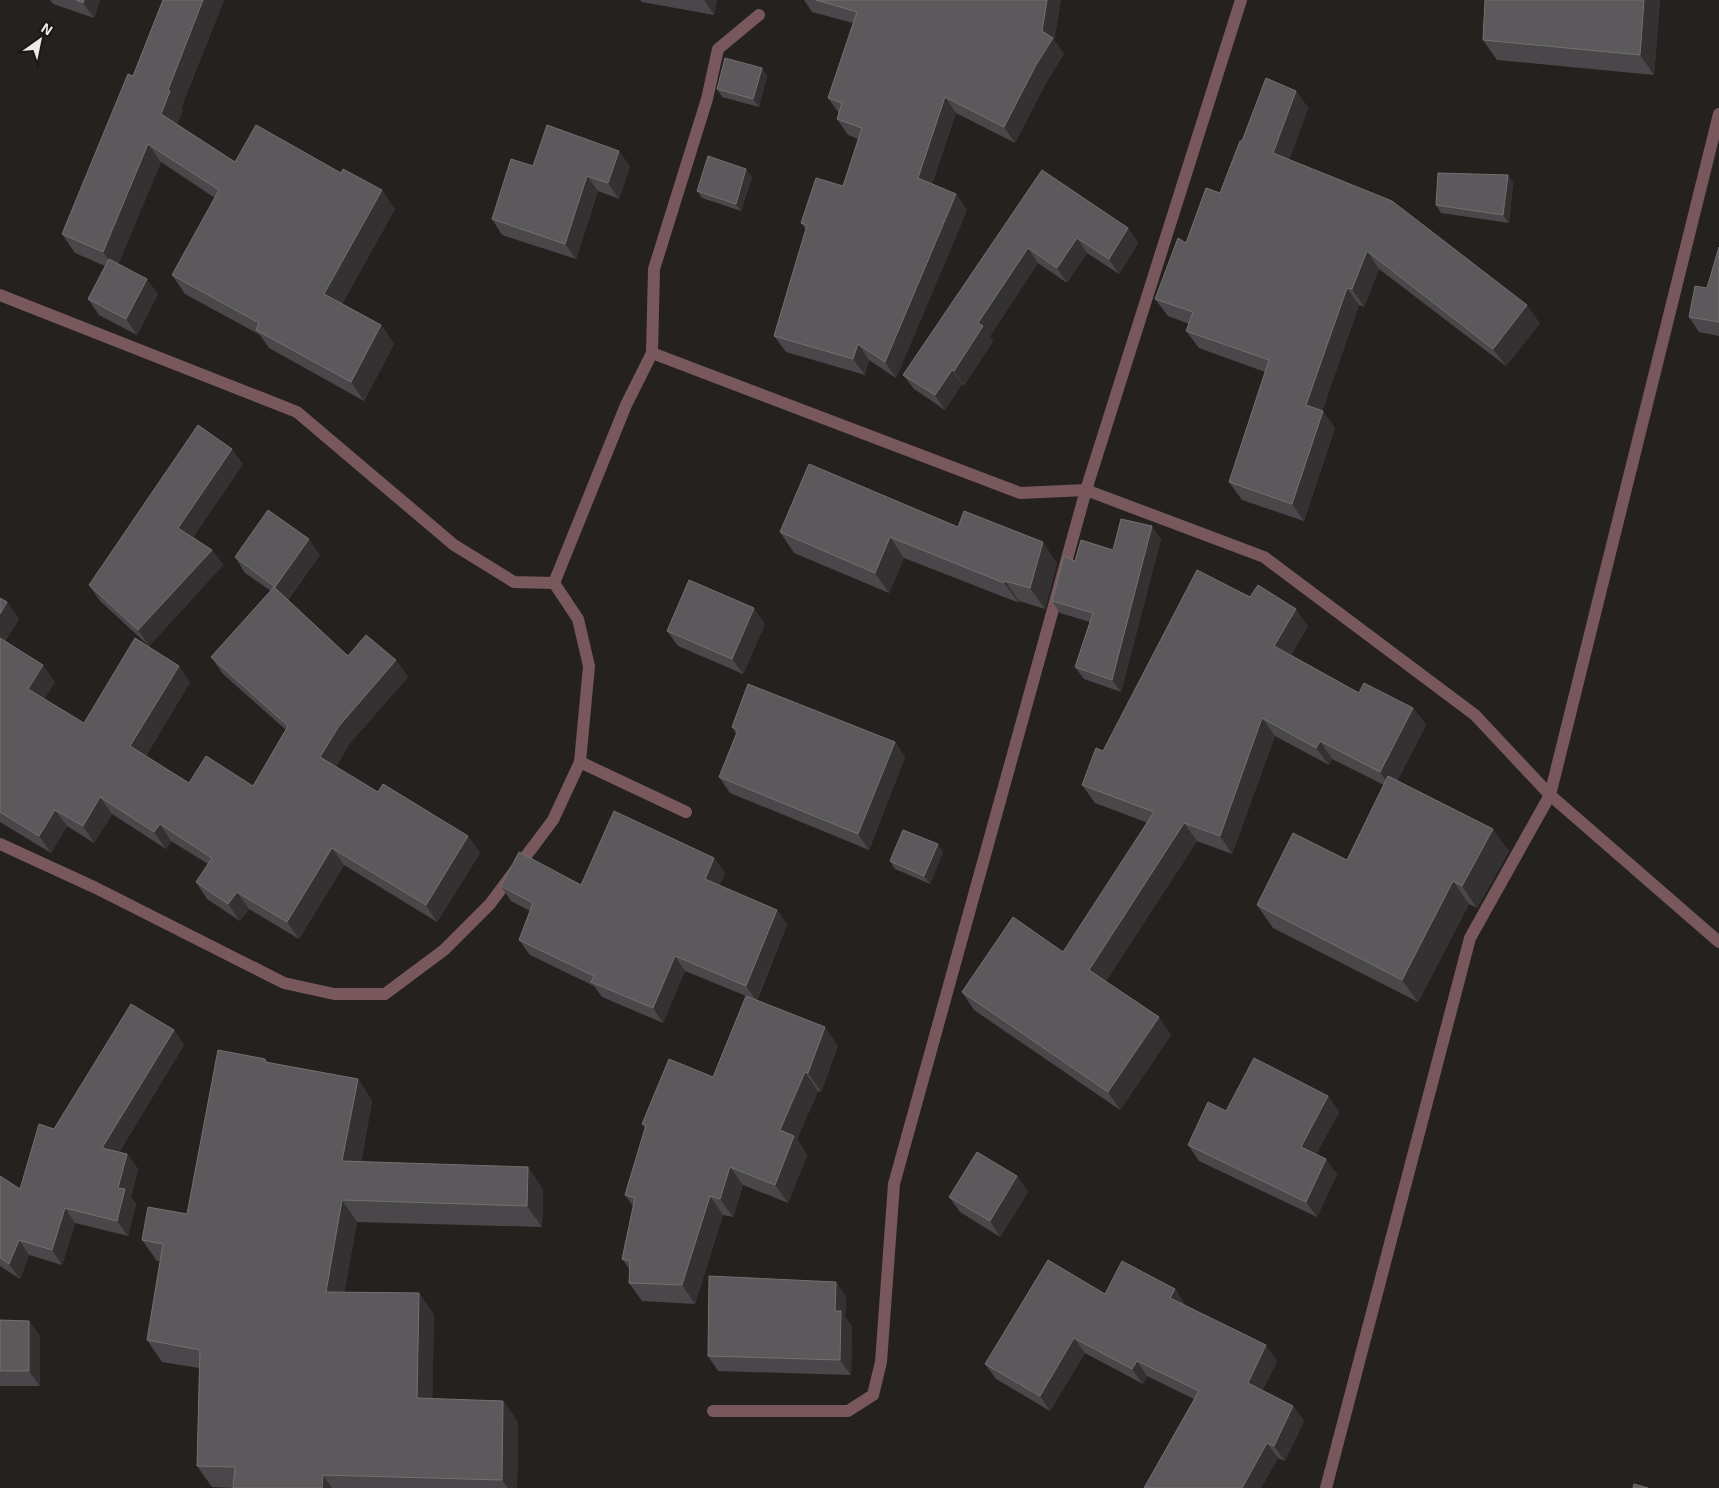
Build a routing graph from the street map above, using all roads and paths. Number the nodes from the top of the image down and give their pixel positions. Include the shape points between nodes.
1 (1241, 0) edge
2 (759, 15) dead end
3 (1719, 114) edge
4 (0, 295) edge
5 (652, 353) junction
6 (1086, 490) junction
7 (554, 582) junction
8 (580, 762) junction
9 (1550, 795) junction
10 (686, 812) dead end
11 (0, 844) edge
12 (1719, 942) edge
13 (714, 1411) dead end
14 (1326, 1488) edge

1 - 6 street
2 - 5 street via 718,49 707,99 654,269
3 - 9 street
4 - 7 street via 297,412 454,545 514,582
5 - 6 street via 1020,493
5 - 7 street via 626,405
6 - 9 street via 1264,557 1475,715
6 - 13 street via 894,1184 881,1362 873,1395 848,1411
7 - 8 street via 578,619 589,666
8 - 10 street
8 - 11 street via 553,820 490,904 444,950 385,994 334,994 284,983 96,888
9 - 12 street
9 - 14 street via 1470,938

